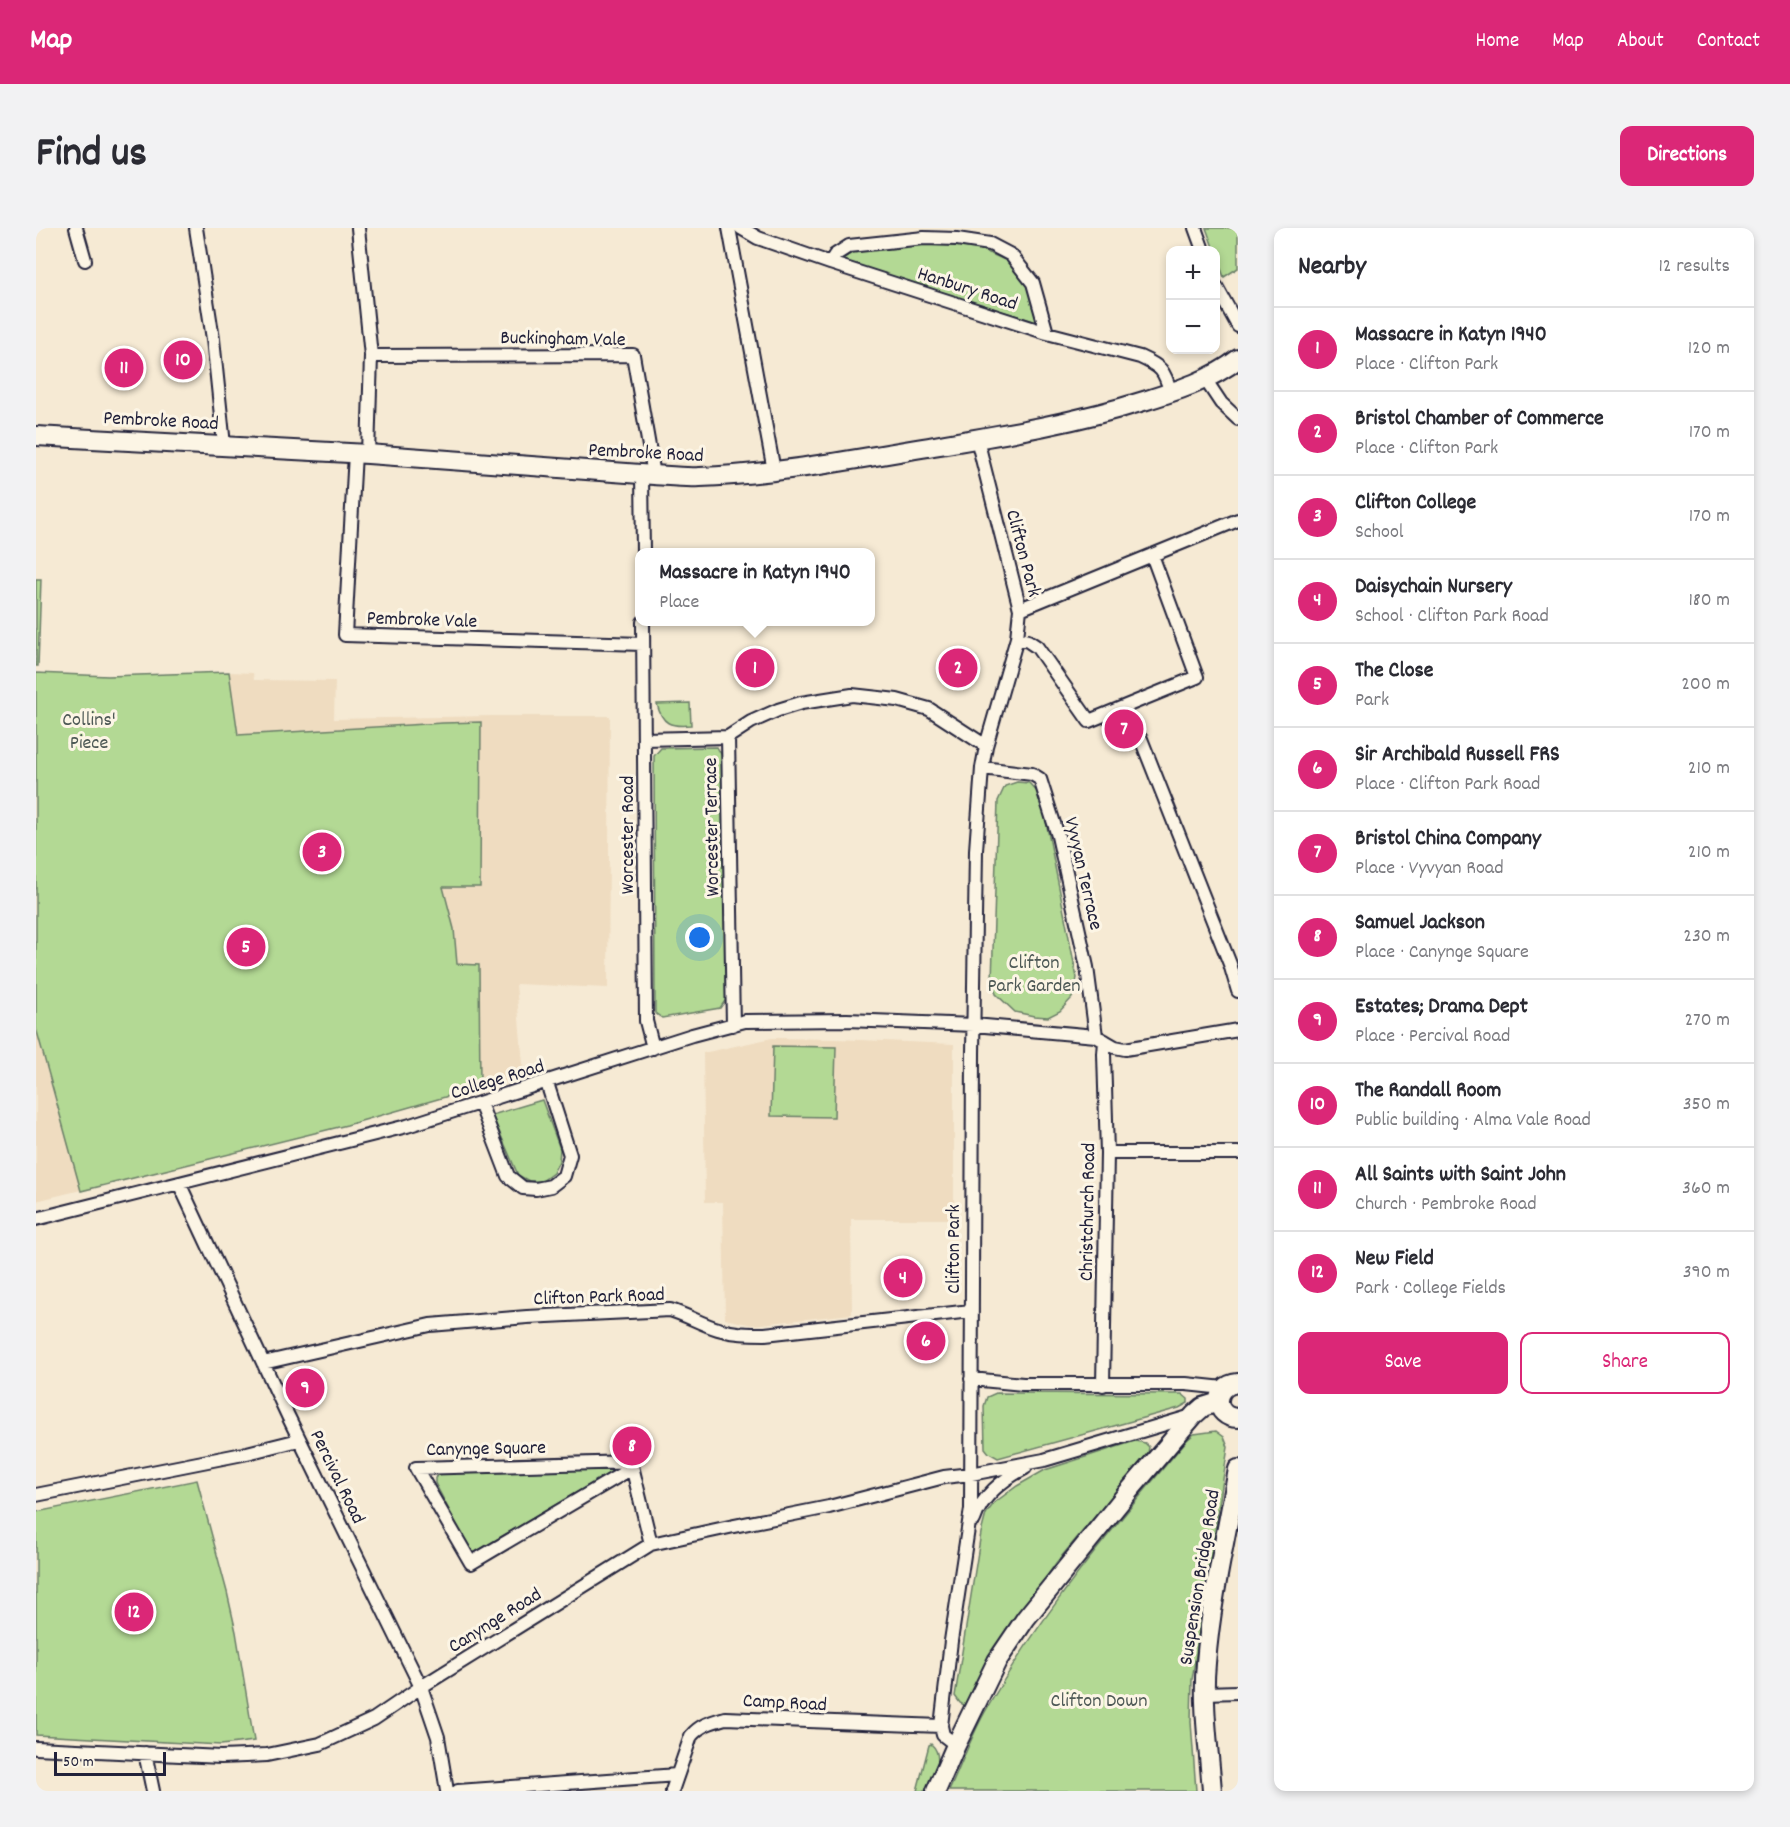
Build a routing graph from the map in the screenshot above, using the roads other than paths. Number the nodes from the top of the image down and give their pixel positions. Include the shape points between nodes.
1 (76, 228) edge
2 (196, 228) edge
3 (358, 228) edge
4 (729, 228) edge
5 (741, 228) edge
6 (1195, 228) edge
7 (1202, 246) edge
8 (85, 260) dead end
9 (830, 263) junction
10 (1220, 295) edge
11 (1238, 326) edge
12 (1047, 333) junction
13 (372, 356) junction
14 (1238, 359) edge
15 (1205, 380) junction
16 (1171, 393) junction
17 (1238, 419) edge
18 (36, 436) edge
19 (977, 439) junction
20 (224, 445) junction
21 (362, 454) junction
22 (774, 471) junction
23 (648, 475) junction
24 (1238, 520) edge
25 (643, 548) edge
26 (1152, 555) junction
27 (1020, 609) junction
28 (643, 626) edge
29 (1017, 638) junction
30 (643, 644) junction
31 (728, 737) junction
32 (644, 739) junction
33 (1141, 739) dead end
34 (986, 746) junction
35 (982, 768) junction
36 (1238, 991) edge
37 (733, 1024) junction
38 (974, 1025) junction
39 (1238, 1030) edge
40 (1101, 1038) junction
41 (653, 1048) junction
42 (547, 1083) junction
43 (480, 1103) junction
44 (1107, 1153) junction
45 (1238, 1153) edge
46 (179, 1183) junction
47 (36, 1219) edge
48 (971, 1311) junction
49 (263, 1364) junction
50 (971, 1379) junction
51 (1103, 1385) junction
52 (1229, 1407) edge
53 (1189, 1420) junction
54 (1151, 1429) junction
55 (299, 1440) junction
56 (1169, 1444) junction
57 (1044, 1460) junction
58 (632, 1468) junction
59 (1238, 1469) edge
60 (971, 1474) junction
61 (36, 1495) edge
62 (967, 1541) junction
63 (651, 1544) junction
64 (421, 1687) junction
65 (1238, 1692) edge
66 (1205, 1693) junction
67 (941, 1726) junction
68 (956, 1745) junction
69 (36, 1748) edge
70 (145, 1754) junction
71 (677, 1775) junction
72 (153, 1791) edge
73 (447, 1791) edge
74 (458, 1791) edge
75 (672, 1791) edge
76 (936, 1791) edge
77 (1212, 1791) edge

1 - 8 street
2 - 20 street
3 - 13 street
4 - 22 street
5 - 9 street, Hanbury Road via 758,238
6 - 7 street
9 - 12 street, Hanbury Road
9 - 12 street via 849,246 924,238 990,244 1011,255 1033,283
10 - 11 street
12 - 16 street, Hanbury Road via 1153,363 1164,372
13 - 21 street
13 - 23 street, Buckingham Vale via 633,355
14 - 15 main road, Pembroke Road
15 - 16 main road, Pembroke Road
15 - 17 street
16 - 19 main road, Pembroke Road via 1074,421
18 - 20 main road, Pembroke Road
19 - 22 main road, Pembroke Road
19 - 27 street, Clifton Park
20 - 21 main road, Pembroke Road
21 - 23 main road, Pembroke Road
21 - 30 street, Pembroke Vale via 345,635
22 - 23 main road, Pembroke Road via 697,478
23 - 25 street
24 - 26 street
26 - 27 street
26 - 29 street via 1197,677 1089,721 1036,647
27 - 29 street, Clifton Park
28 - 30 street, Worcester Road
29 - 34 street, Clifton Park
30 - 32 street, Worcester Road
31 - 32 street
31 - 34 street via 778,710 852,695 897,699 929,709
31 - 37 street, Worcester Terrace
32 - 41 street, Worcester Road via 646,1021
33 - 36 street
34 - 35 street, Clifton Park
35 - 38 street, Clifton Park via 976,850
35 - 40 street, Vyvyan Terrace via 1032,774 1040,779 1058,836
37 - 38 street, College Road via 847,1020
37 - 41 street, College Road
38 - 40 street, College Road
38 - 48 street, Clifton Park
39 - 40 street, College Road via 1125,1049
40 - 44 street, Christchurch Road
41 - 42 street, College Road
42 - 43 street, College Road
42 - 43 street via 570,1155 564,1176 551,1186 523,1188 508,1176
43 - 46 street, College Road via 407,1126
44 - 45 street
44 - 51 street, Christchurch Road
46 - 47 street, College Road
46 - 49 street, Percival Road
48 - 49 street, Clifton Park Road via 741,1335 670,1310 516,1318 430,1325
48 - 50 street, Clifton Park
49 - 55 street, Percival Road
50 - 51 street
50 - 60 street, Clifton Park
51 - 52 street via 1169,1385
52 - 53 main road via 1203,1407
53 - 54 street
53 - 56 main road
54 - 56 street
54 - 57 street
55 - 61 street
55 - 64 street, Percival Road
56 - 68 main road via 1026,1618 998,1661
57 - 60 street, Canynge Road
57 - 62 street via 1011,1475 982,1502
58 - 58 street, Canynge Square via 631,1462 416,1468 471,1563
58 - 63 street
59 - 66 main road, Suspension Bridge Road via 1211,1623
60 - 62 street, Clifton Park
60 - 63 street, Canynge Road
62 - 67 street, Clifton Park
63 - 64 street, Canynge Road
64 - 70 street, Canynge Road via 374,1719 320,1744 267,1755
64 - 73 street, Percival Road via 438,1737
65 - 66 street
66 - 77 main road, Suspension Bridge Road
67 - 68 street via 943,1735
67 - 71 street, Camp Road via 725,1718 705,1724 690,1736
68 - 76 main road
69 - 70 street, Canynge Road
70 - 72 street
71 - 74 street
71 - 75 street, Camp Road

